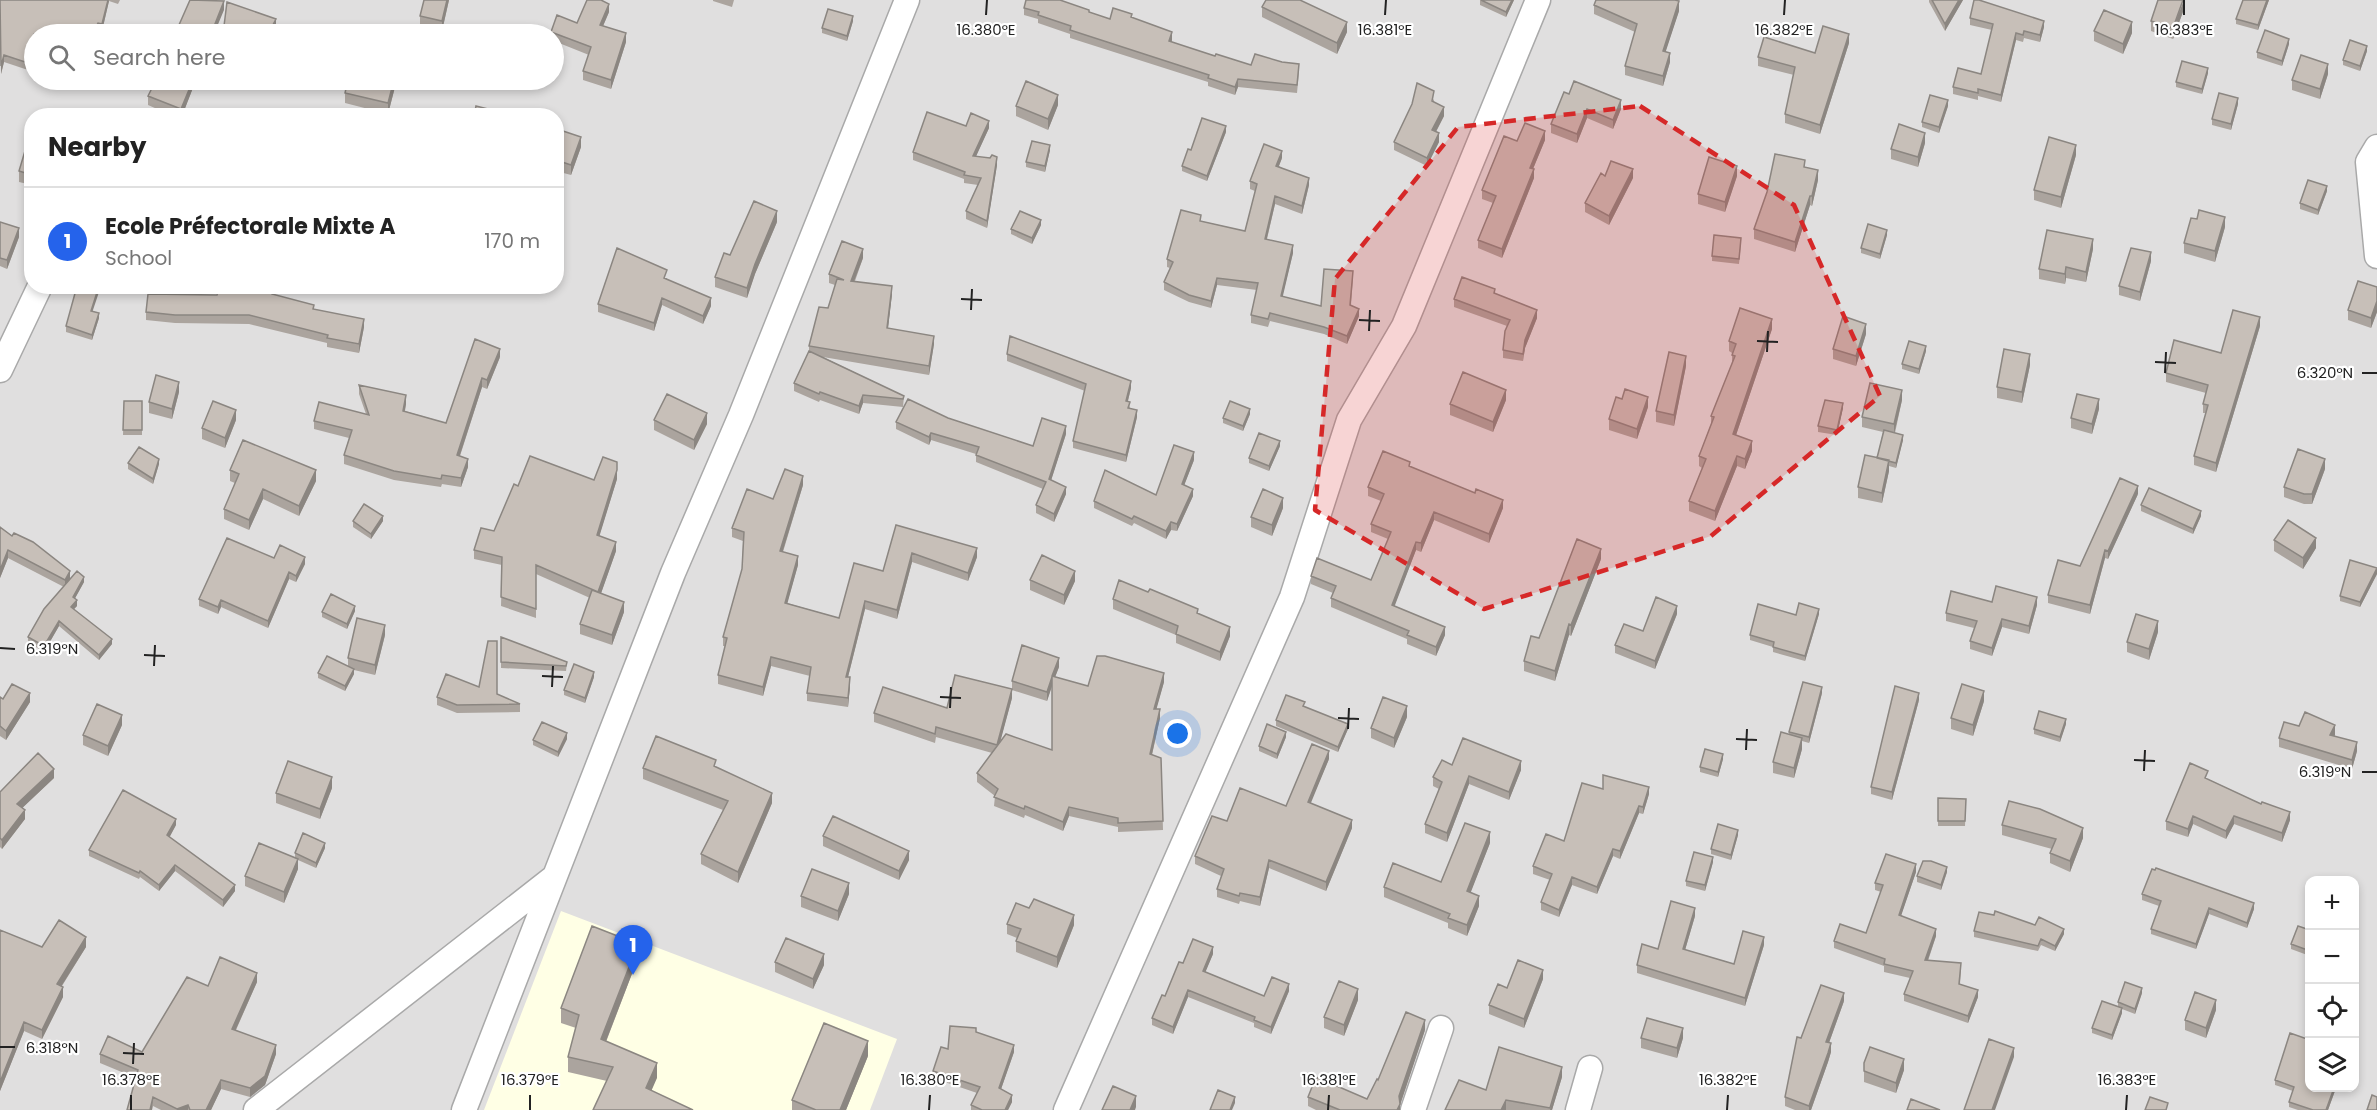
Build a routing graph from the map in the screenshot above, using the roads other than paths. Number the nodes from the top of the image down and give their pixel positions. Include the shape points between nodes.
1 (907, 0) edge
2 (1538, 0) edge
3 (2377, 147) edge
4 (2377, 256) edge
5 (36, 294) edge
6 (0, 370) edge
7 (555, 877) junction
8 (1441, 1028) dead end
9 (1590, 1068) dead end
10 (256, 1110) edge
11 (464, 1110) edge
12 (1066, 1110) edge
13 (1413, 1110) edge
14 (1578, 1110) edge

1 - 7 street via 741,415 673,573
2 - 12 street via 1404,326 1349,420 1292,597
3 - 4 street via 2368,162
5 - 6 street
7 - 10 street
7 - 11 street
8 - 13 street
9 - 14 street

